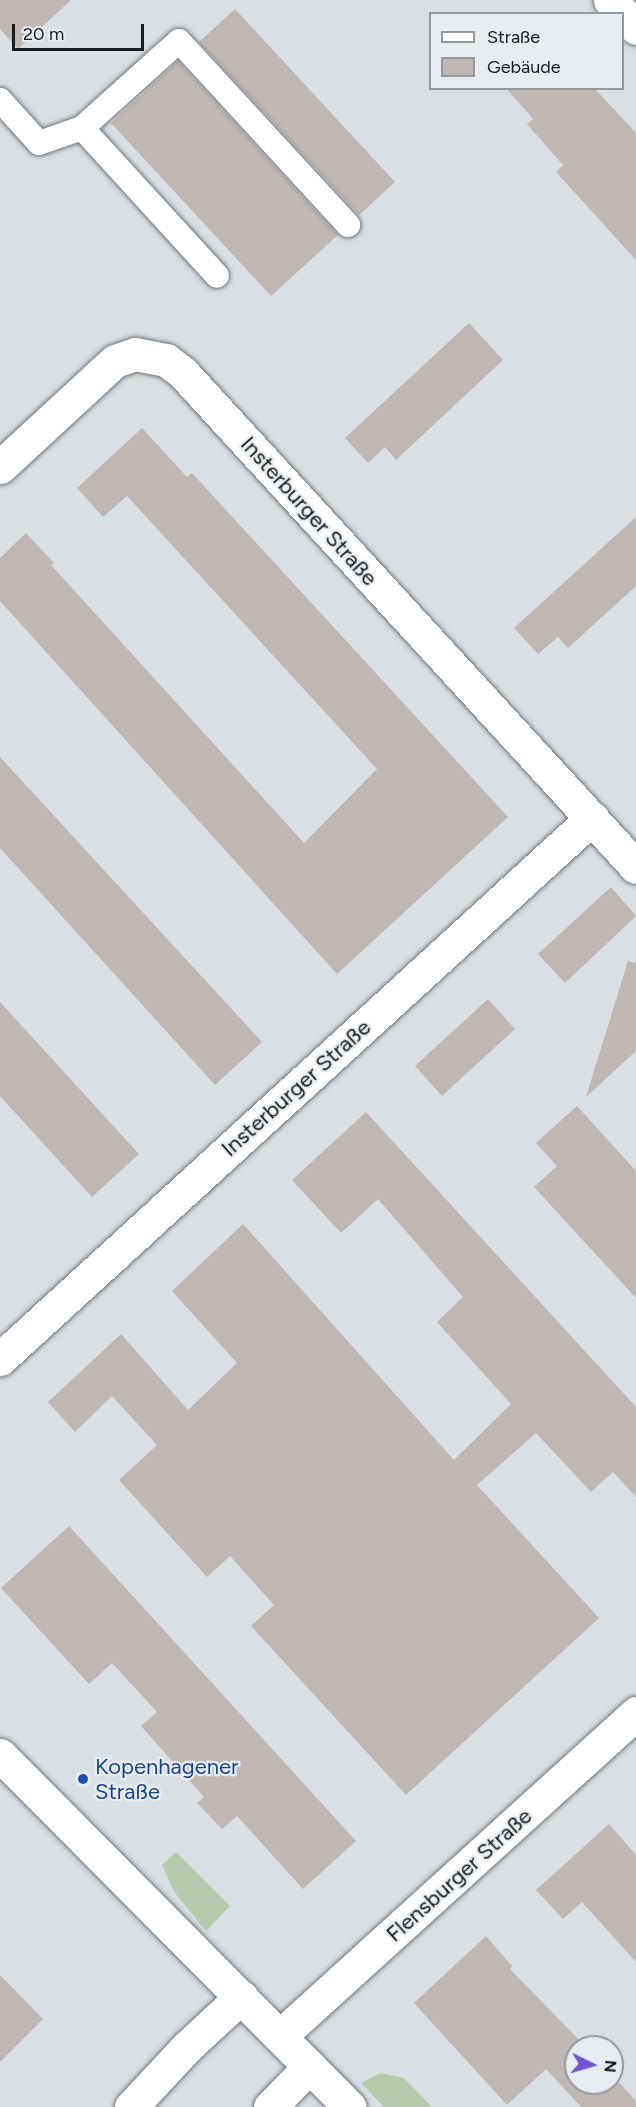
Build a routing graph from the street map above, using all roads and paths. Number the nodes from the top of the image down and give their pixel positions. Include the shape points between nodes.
1 (610, 0) edge
2 (621, 12) edge
3 (624, 15) edge
4 (636, 28) edge
5 (0, 100) edge
6 (82, 128) junction
7 (348, 225) dead end
8 (217, 276) dead end
9 (0, 467) edge
10 (592, 818) junction
11 (636, 867) edge
12 (0, 1359) edge
13 (636, 1713) edge
14 (0, 1755) edge
15 (241, 1997) junction
16 (280, 2036) junction
17 (310, 2066) junction
18 (131, 2107) edge
19 (270, 2107) edge
20 (350, 2107) edge

1 - 2 street
3 - 4 street
5 - 6 lane via 39,143
6 - 7 lane via 179,41
6 - 8 lane
9 - 10 street, Insterburger Straße via 115,361 135,354 166,360 183,373
10 - 11 street, Insterburger Straße
10 - 12 street, Insterburger Straße
13 - 16 street, Flensburger Straße
14 - 15 street
15 - 16 street
15 - 18 street
16 - 17 street
17 - 19 street
17 - 20 street

